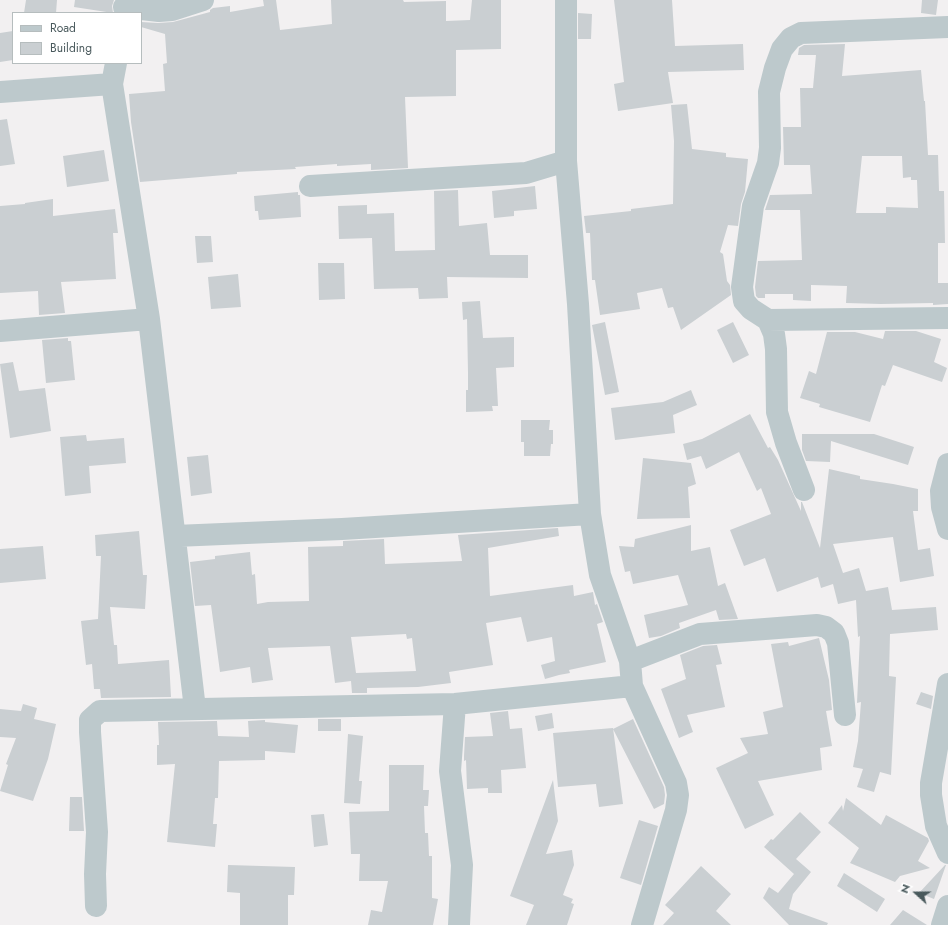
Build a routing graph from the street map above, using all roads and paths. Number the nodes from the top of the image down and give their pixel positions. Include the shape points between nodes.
1 (203, 0) edge
2 (566, 0) edge
3 (124, 7) edge
4 (948, 27) edge
5 (116, 64) edge
6 (112, 84) junction
7 (0, 92) edge
8 (566, 162) junction
9 (310, 186) dead end
10 (948, 318) edge
11 (149, 319) junction
12 (768, 320) junction
13 (0, 331) edge
14 (948, 464) edge
15 (804, 490) dead end
16 (590, 514) junction
17 (948, 529) edge
18 (175, 536) junction
19 (630, 661) junction
20 (948, 684) edge
21 (632, 686) junction
22 (455, 704) junction
23 (195, 709) junction
24 (845, 715) dead end
25 (942, 826) edge
26 (948, 853) edge
27 (96, 906) dead end
28 (948, 906) edge
29 (459, 925) edge
30 (642, 925) edge
31 (942, 925) edge

1 - 3 street via 172,10
2 - 8 street
4 - 12 street via 801,33 791,38 782,49 769,92 768,163 753,206 742,287 744,302
5 - 6 street
6 - 7 street
6 - 11 street
8 - 9 street via 526,173
8 - 16 street via 578,304
10 - 12 street
11 - 13 street
11 - 18 street
12 - 15 street via 776,348 777,412
14 - 17 street via 941,491
16 - 18 street
16 - 19 street via 600,575
18 - 23 street
19 - 21 street
19 - 24 street via 700,634 817,625 826,627 834,633 838,642
20 - 25 street via 931,783 931,795
21 - 22 street
21 - 30 street via 676,783 678,795 676,810
22 - 23 street
22 - 29 street via 450,771 462,865
23 - 27 street via 100,711 90,720 97,832
25 - 26 street
28 - 31 street

